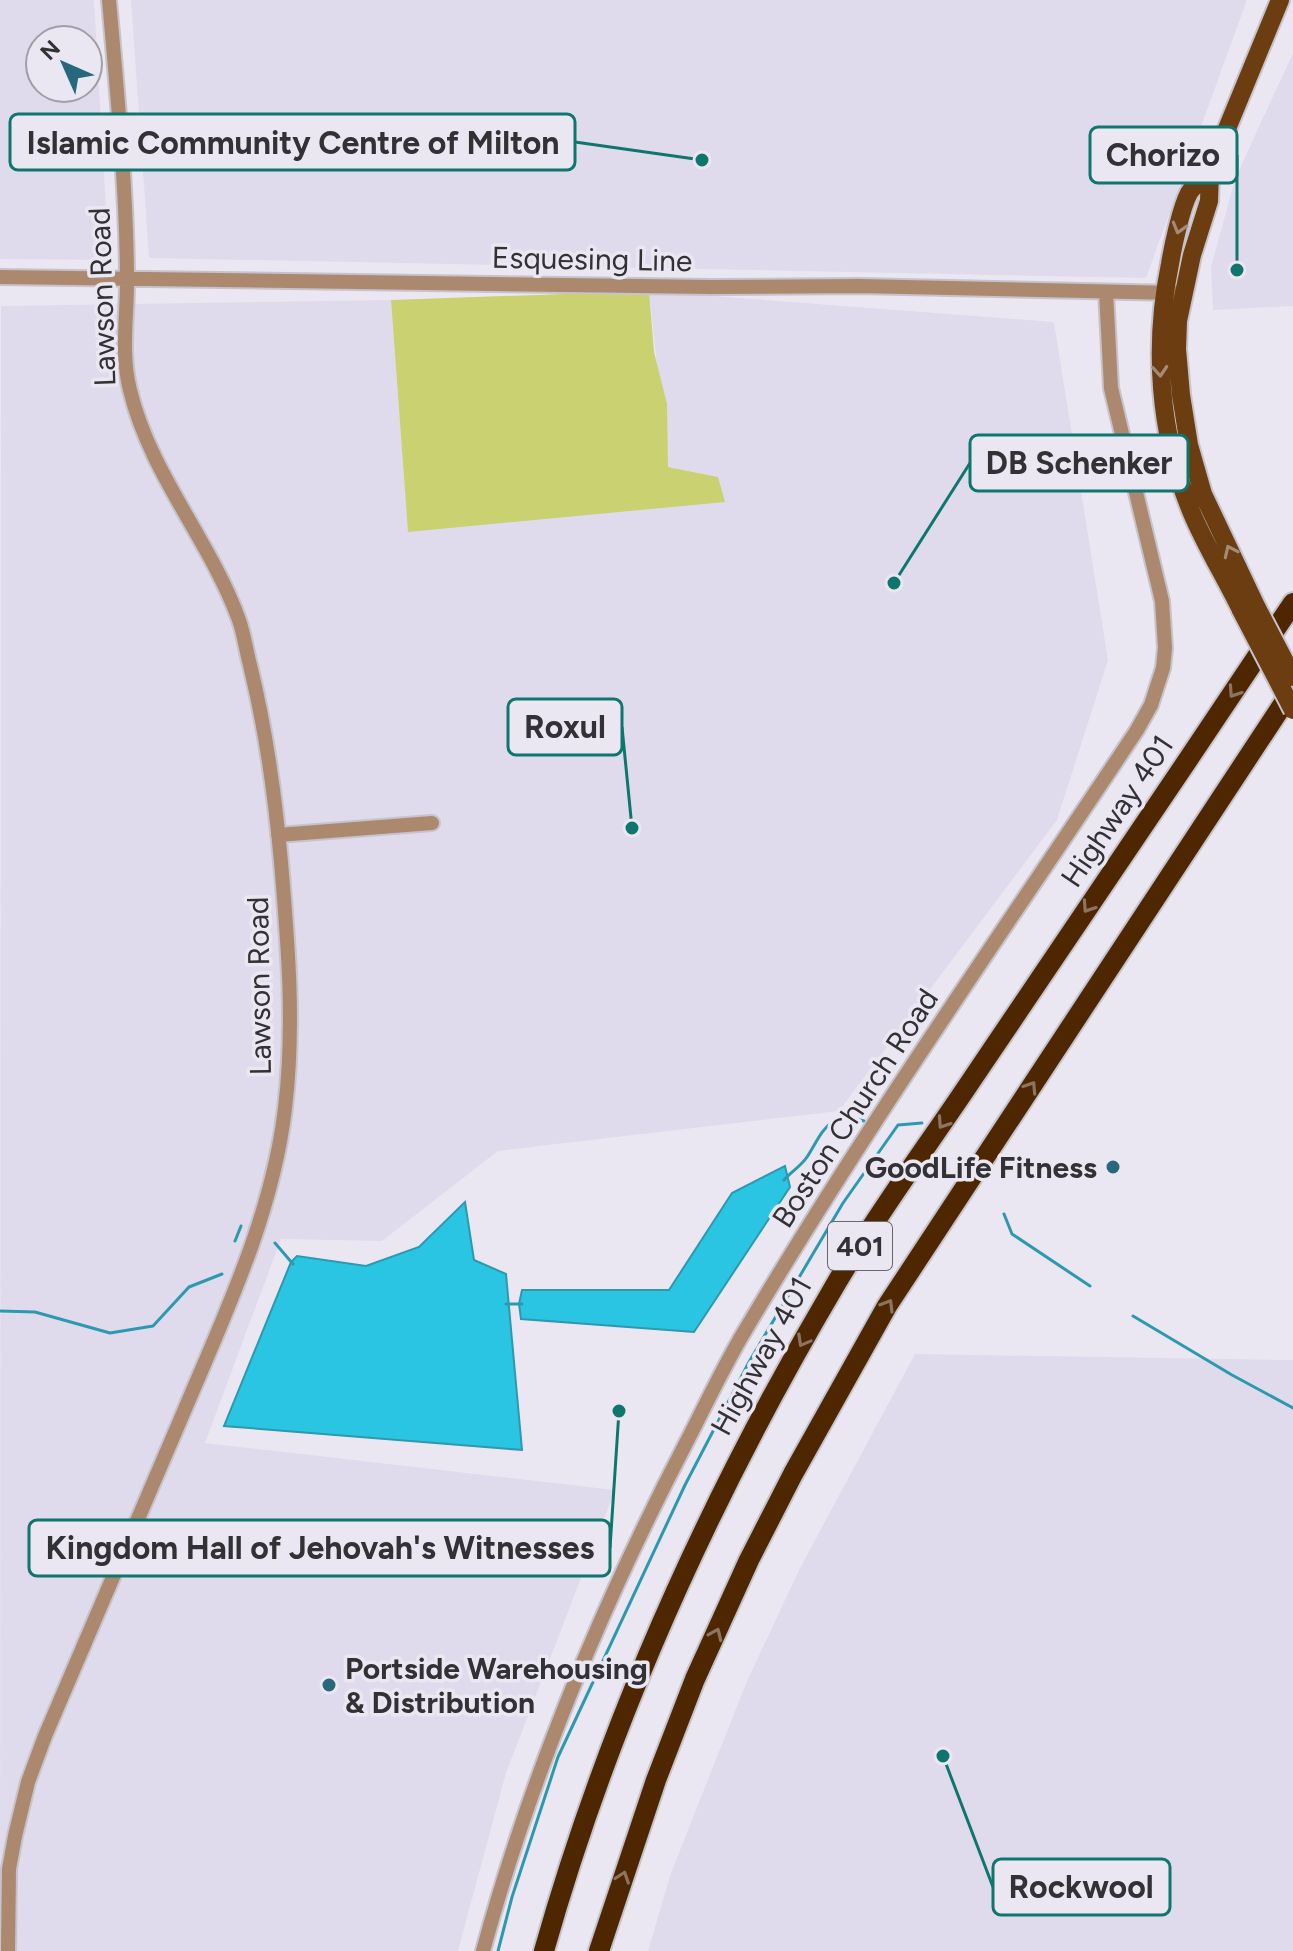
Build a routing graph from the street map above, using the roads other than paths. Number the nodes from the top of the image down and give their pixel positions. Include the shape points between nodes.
1 (109, 0) edge
2 (1280, 0) edge
3 (1210, 170) junction
4 (0, 277) edge
5 (128, 277) junction
6 (1106, 292) junction
7 (1164, 293) junction
8 (1184, 293) junction
9 (1293, 603) edge
10 (1249, 609) junction
11 (1293, 677) edge
12 (1293, 689) edge
13 (1293, 710) edge
14 (432, 823) dead end
15 (278, 835) junction
16 (8, 1951) edge
17 (483, 1951) edge
18 (544, 1951) edge
19 (599, 1951) edge

1 - 5 street, Lawson Road
2 - 3 main road
3 -> 7 main road via 1189,193
3 - 8 main road via 1209,201
4 - 5 street, Esquesing Line
5 - 6 street, Esquesing Line
5 - 15 street, Lawson Road via 124,334 129,387 157,464 202,541 238,620 262,713
6 - 7 street, Esquesing Line
6 - 17 street, Boston Church Road via 1111,388 1162,601 1165,648 1158,686 1137,730 843,1170 738,1343 600,1621 502,1880
7 - 8 street, Esquesing Line
7 -> 10 main road via 1159,364 1170,439 1191,512
10 -> 8 main road via 1189,445 1177,349
9 -> 18 highway, Highway 401 / 401 via 839,1279 752,1433 604,1763
10 - 11 main road, bridge
10 - 13 main road, bridge
19 -> 12 highway, 401 via 695,1679 793,1474 887,1306
14 - 15 street
15 - 16 street, Lawson Road via 291,1034 285,1111 266,1203 217,1333 28,1782 9,1869

